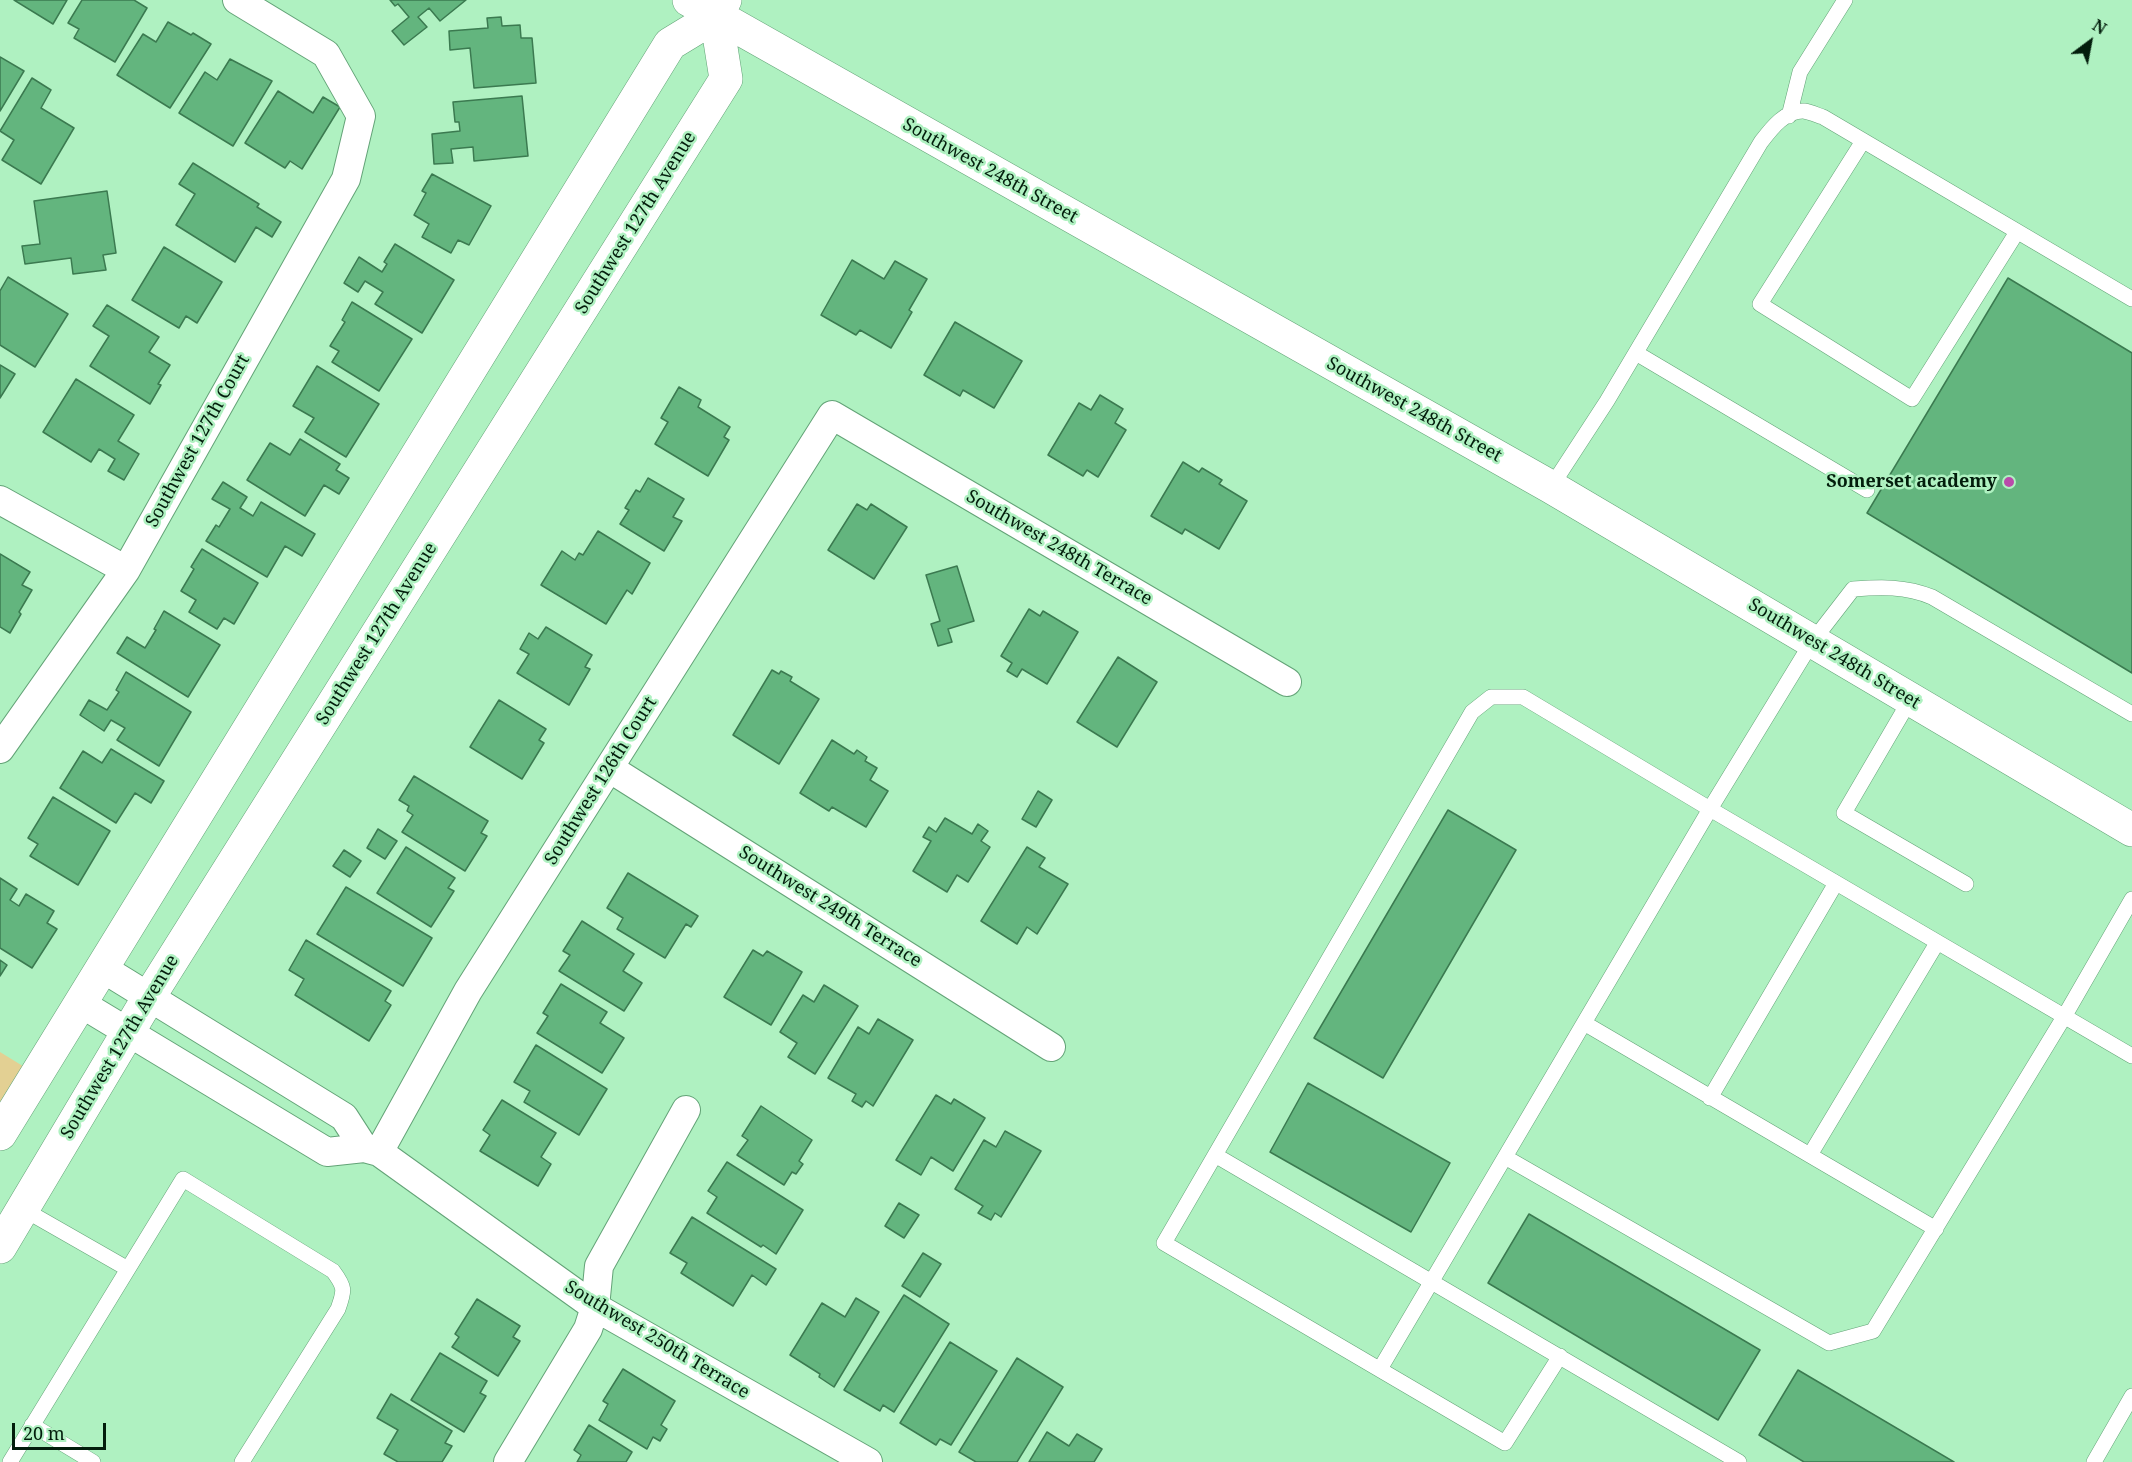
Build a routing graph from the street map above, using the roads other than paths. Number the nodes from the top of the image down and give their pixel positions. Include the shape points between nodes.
1 (237, 0) edge
2 (1845, 0) edge
3 (710, 5) edge
4 (1789, 116) junction
5 (1863, 141) junction
6 (2017, 232) junction
7 (2132, 299) edge
8 (1636, 353) junction
9 (832, 415) joint
10 (1551, 487) junction
11 (1867, 490) dead end
12 (0, 500) edge
13 (126, 570) junction
14 (1812, 642) junction
15 (1287, 682) dead end
16 (1910, 700) junction
17 (2132, 714) edge
18 (0, 749) edge
19 (609, 768) junction
20 (1710, 809) junction
21 (2132, 830) edge
22 (1836, 883) junction
23 (1966, 884) dead end
24 (2132, 899) edge
25 (1937, 943) junction
26 (102, 968) junction
27 (149, 997) junction
28 (80, 1004) junction
29 (2064, 1017) junction
30 (1584, 1023) junction
31 (128, 1032) junction
32 (1051, 1047) dead end
33 (2132, 1056) edge
34 (1710, 1098) junction
35 (686, 1110) dead end
36 (0, 1134) edge
37 (371, 1150) junction
38 (1215, 1155) junction
39 (1810, 1155) junction
40 (1505, 1157) junction
41 (23, 1209) junction
42 (1936, 1229) junction
43 (0, 1247) edge
44 (128, 1269) junction
45 (1431, 1282) junction
46 (595, 1307) junction
47 (1560, 1356) junction
48 (1380, 1369) junction
49 (2132, 1396) edge
50 (32, 1425) junction
51 (10, 1462) edge
52 (93, 1462) edge
53 (242, 1462) edge
54 (508, 1462) edge
55 (868, 1462) edge
56 (1739, 1462) edge
57 (2094, 1462) edge

1 - 13 street, Southwest 127th Court via 326,54 362,116 346,179
2 - 4 lane via 1800,72
3 - 10 street, Southwest 248th Street
3 - 26 street via 670,44
3 - 27 street, Southwest 127th Avenue via 726,79
4 - 5 lane via 1803,111 1823,117
4 - 8 lane via 1776,123 1761,142
5 - 6 lane
5 - 6 lane via 1760,304 1912,399
6 - 7 lane
8 - 10 lane
8 - 11 lane
9 - 15 street, Southwest 248th Terrace
9 - 19 street, Southwest 126th Court
10 - 14 street, Southwest 248th Street
12 - 13 street
13 - 18 street, Southwest 127th Court
14 - 16 street, Southwest 248th Street
14 - 17 lane via 1853,589 1914,590
14 - 20 lane
16 - 21 street, Southwest 248th Street
16 - 23 lane via 1844,813
19 - 32 street, Southwest 249th Terrace
19 - 37 street, Southwest 126th Court
20 - 22 lane
20 - 30 lane
20 - 38 lane via 1523,697 1491,696 1472,712
22 - 25 lane
22 - 34 lane
24 - 29 lane
25 - 29 lane
25 - 39 lane
26 - 27 street, Southwest 250th Terrace
26 - 28 street
27 - 31 street, Southwest 127th Avenue
27 - 37 street, Southwest 250th Terrace via 344,1117
28 - 31 street
28 - 36 street
29 - 33 lane
29 - 42 lane
30 - 34 lane
30 - 40 lane
31 - 37 street via 327,1152
31 - 41 street, Southwest 127th Avenue
34 - 39 lane
35 - 46 street via 599,1266
37 - 46 street, Southwest 250th Terrace
38 - 45 lane
38 - 48 lane via 1164,1243
39 - 42 lane
40 - 42 lane via 1830,1343 1874,1331
40 - 45 lane
41 - 43 street, Southwest 127th Avenue
41 - 44 lane
44 - 50 lane
44 - 53 lane via 183,1179 333,1271 342,1283 344,1291 338,1309
45 - 47 lane
45 - 48 lane
46 - 54 street via 588,1329
46 - 55 street, Southwest 250th Terrace
47 - 48 lane via 1505,1443
47 - 56 lane
49 - 57 lane
50 - 51 lane
50 - 52 lane

